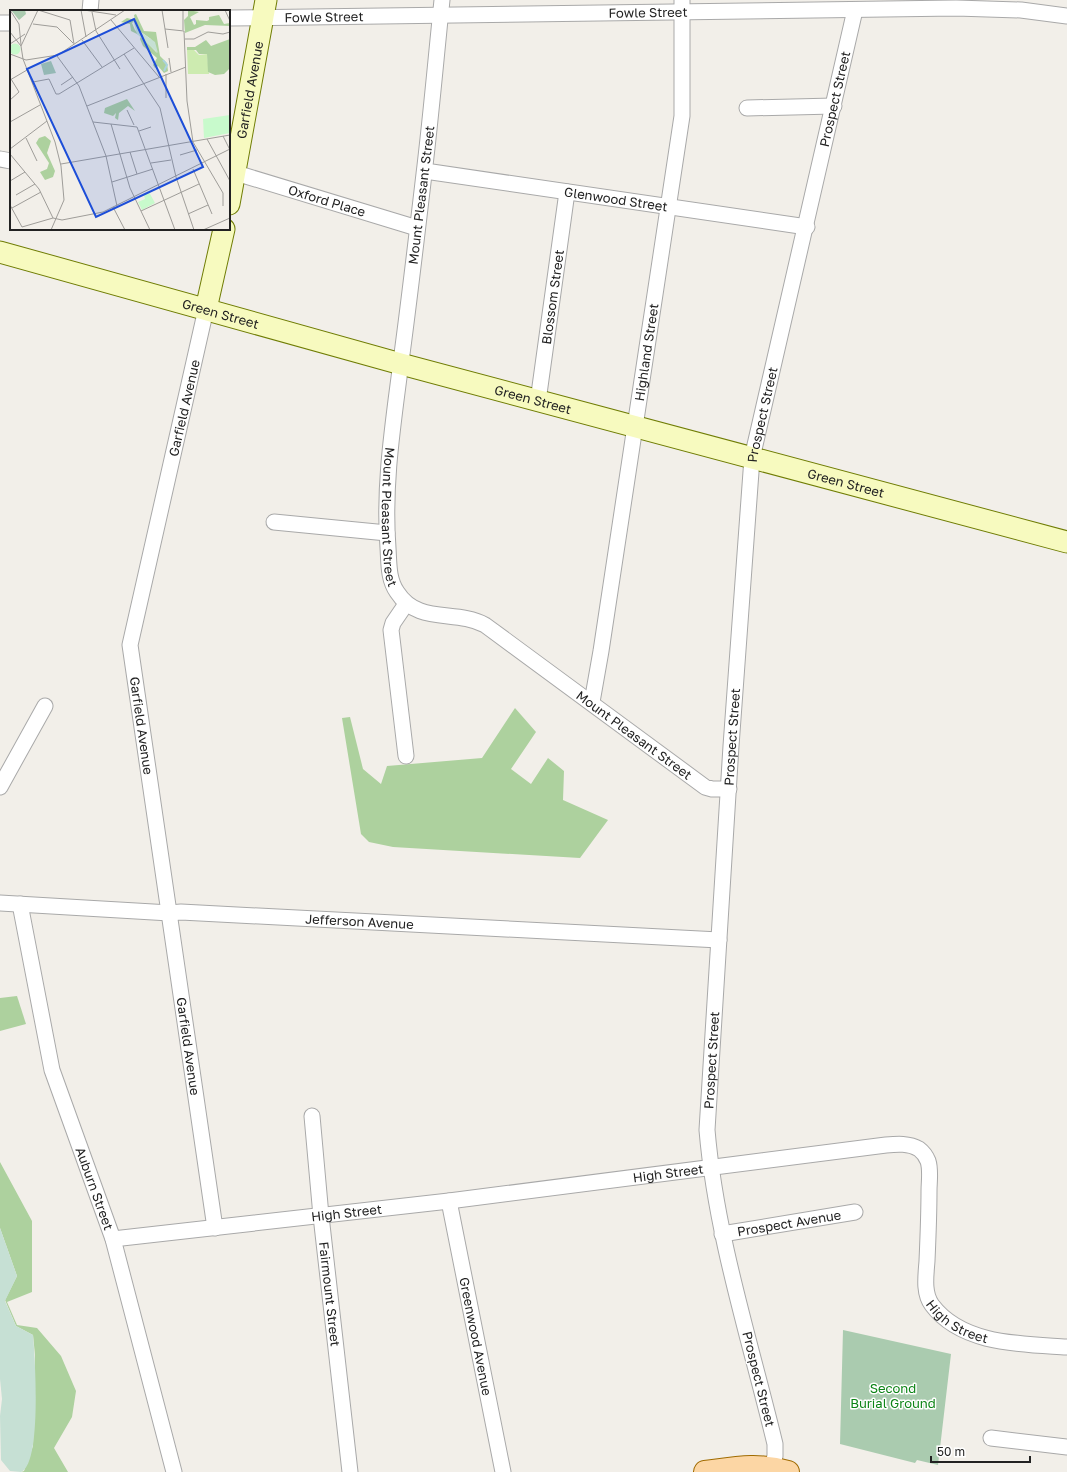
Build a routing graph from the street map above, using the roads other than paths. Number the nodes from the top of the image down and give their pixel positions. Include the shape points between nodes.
1 (91, 0) edge
2 (442, 0) edge
3 (889, 5) edge
4 (682, 6) edge
5 (265, 8) edge
6 (90, 10) edge
7 (855, 10) junction
8 (441, 16) junction
9 (1067, 16) edge
10 (230, 18) edge
11 (10, 22) edge
12 (0, 23) edge
13 (834, 106) junction
14 (747, 108) dead end
15 (0, 159) edge
16 (10, 161) edge
17 (424, 171) junction
18 (236, 173) junction
19 (567, 192) junction
20 (230, 200) edge
21 (667, 207) junction
22 (806, 227) junction
23 (417, 228) junction
24 (224, 230) edge
25 (0, 252) edge
26 (206, 309) junction
27 (401, 364) junction
28 (538, 401) junction
29 (634, 427) junction
30 (752, 458) junction
31 (274, 522) dead end
32 (387, 533) junction
33 (1067, 542) edge
34 (406, 604) junction
35 (592, 702) junction
36 (45, 706) dead end
37 (406, 756) dead end
38 (0, 787) edge
39 (729, 789) junction
40 (0, 903) edge
41 (20, 904) junction
42 (170, 913) junction
43 (719, 940) junction
44 (312, 1116) dead end
45 (709, 1167) junction
46 (449, 1202) junction
47 (855, 1212) dead end
48 (321, 1216) junction
49 (215, 1228) junction
50 (722, 1234) junction
51 (113, 1239) junction
52 (1067, 1347) edge
53 (991, 1438) dead end
54 (1067, 1447) edge
55 (780, 1470) edge
56 (174, 1472) edge
57 (350, 1472) edge
58 (503, 1472) edge
59 (705, 1472) edge

1 - 6 street
2 - 8 street, Mount Pleasant Street
3 - 7 street, Fowle Street
3 - 9 street, Fowle Street via 992,8
4 - 7 street, Fowle Street
4 - 8 street, Fowle Street
4 - 21 street, Highland Street via 683,108
5 - 8 street, Fowle Street
5 - 10 street, Fowle Street
5 - 18 street, Garfield Avenue
7 - 13 street, Prospect Street
8 - 17 street, Mount Pleasant Street
11 - 12 street
13 - 14 street
13 - 22 street, Prospect Street
15 - 16 street
17 - 19 street, Glenwood Street
17 - 23 street, Mount Pleasant Street
18 - 20 street, Garfield Avenue
18 - 23 street, Oxford Place
19 - 21 street, Glenwood Street
19 - 28 street, Blossom Street
21 - 22 street, Glenwood Street
21 - 29 street, Highland Street
22 - 30 street, Prospect Street
23 - 27 street, Mount Pleasant Street
24 - 26 street, Garfield Avenue
25 - 26 street, Green Street
26 - 27 street, Green Street
26 - 42 street, Garfield Avenue via 130,645
27 - 28 street, Green Street
27 - 32 street, Mount Pleasant Street via 387,477
28 - 29 street, Green Street
29 - 30 street, Green Street
29 - 35 street, Highland Street
30 - 33 street, Green Street
30 - 39 street, Prospect Street
31 - 32 street
32 - 34 street, Mount Pleasant Street via 391,580
34 - 35 street, Mount Pleasant Street via 428,614 463,617 481,623
34 - 37 street via 391,628
35 - 39 street, Mount Pleasant Street via 705,787
36 - 38 street
39 - 43 street, Prospect Street
40 - 41 street, Jefferson Avenue
41 - 42 street, Jefferson Avenue
41 - 51 street, Auburn Street via 52,1070
42 - 43 street, Jefferson Avenue
42 - 49 street, Garfield Avenue
43 - 45 street, Prospect Street via 707,1130
44 - 48 street, Fairmount Street
45 - 46 street, High Street
45 - 50 street, Prospect Street
45 - 52 street, High Street via 886,1145 905,1144 916,1148 927,1158 930,1168 926,1285 932,1305 953,1323 980,1336 1004,1342
46 - 48 street, High Street
46 - 58 street, Greenwood Avenue
47 - 50 street, Prospect Avenue
48 - 49 street, High Street
48 - 57 street, Fairmount Street
49 - 51 street, High Street
50 - 55 street, Prospect Street
51 - 56 street, Auburn Street
53 - 54 street
55 - 59 main road via 755,1466

